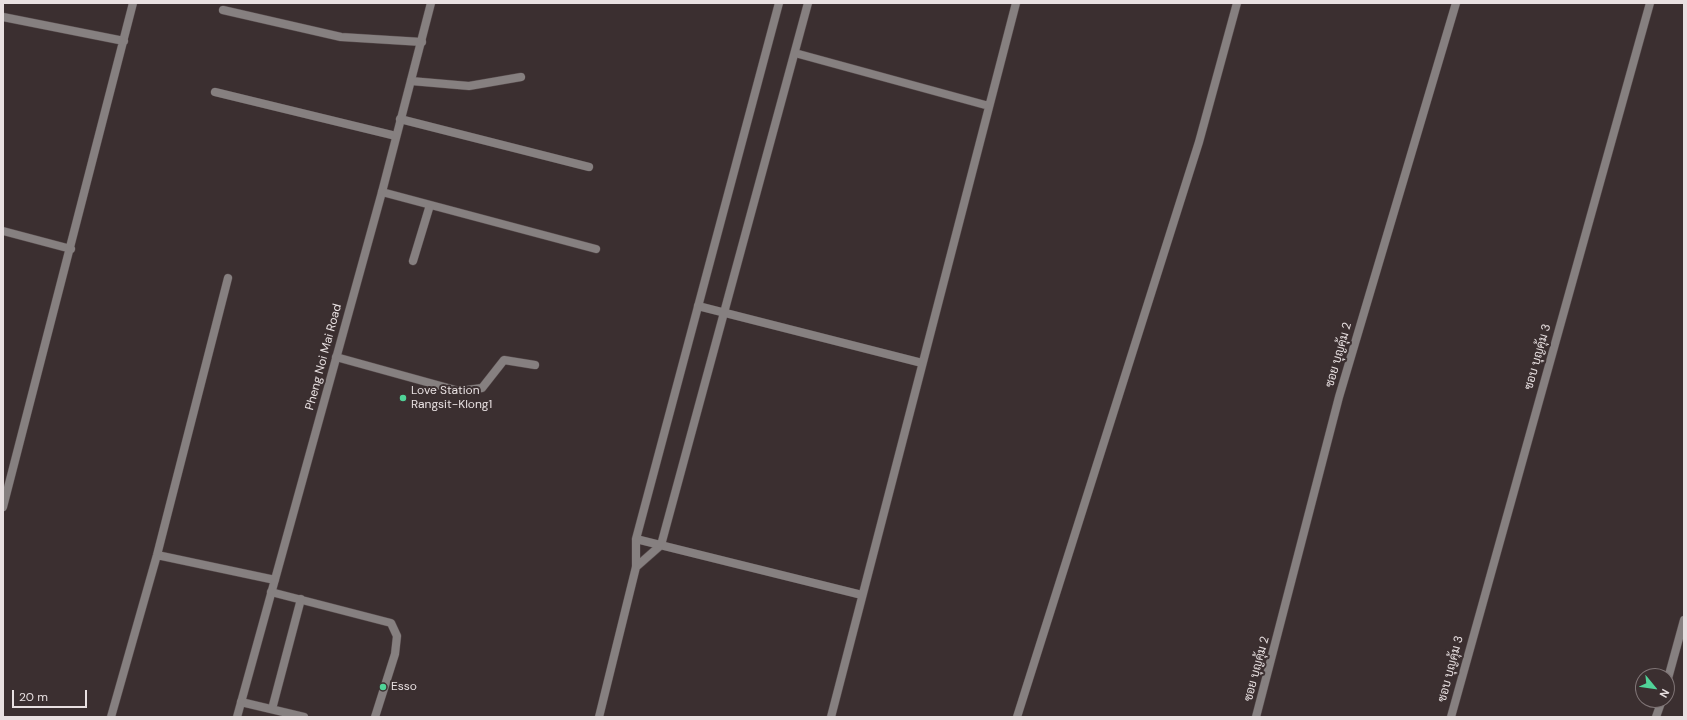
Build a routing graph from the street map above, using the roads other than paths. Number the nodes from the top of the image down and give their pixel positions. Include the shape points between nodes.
1 (133, 3) edge
2 (431, 3) edge
3 (779, 3) edge
4 (808, 3) edge
5 (1016, 3) edge
6 (1238, 3) edge
7 (1456, 3) edge
8 (1650, 3) edge
9 (223, 10) dead end
10 (3, 17) edge
11 (124, 41) junction
12 (422, 42) junction
13 (795, 53) junction
14 (521, 77) dead end
15 (411, 81) junction
16 (215, 92) dead end
17 (989, 106) junction
18 (400, 119) junction
19 (396, 136) junction
20 (589, 167) dead end
21 (382, 192) junction
22 (430, 205) junction
23 (3, 231) edge
24 (71, 249) junction
25 (596, 249) dead end
26 (413, 261) dead end
27 (228, 278) dead end
28 (698, 306) junction
29 (724, 312) junction
30 (336, 357) junction
31 (922, 362) junction
32 (535, 365) dead end
33 (3, 507) edge
34 (636, 539) junction
35 (661, 545) junction
36 (157, 555) junction
37 (636, 567) junction
38 (274, 580) junction
39 (271, 592) junction
40 (862, 595) junction
41 (301, 599) junction
42 (1684, 620) edge
43 (1671, 668) edge
44 (241, 702) junction
45 (272, 709) junction
46 (111, 717) edge
47 (237, 717) edge
48 (304, 717) edge
49 (375, 717) edge
50 (599, 717) edge
51 (830, 717) edge
52 (1017, 717) edge
53 (1256, 717) edge
54 (1451, 717) edge

1 - 11 street
2 - 12 street, Pheng Noi Mai Road
3 - 28 street
4 - 13 street
5 - 17 street
6 - 52 street via 1199,142
7 - 53 street, ซอย บุญคุ้ม 2 via 1339,397
8 - 54 street, ซอบ บุญคุ้ม 3
9 - 12 street via 341,37
10 - 11 street
11 - 24 street
12 - 15 street, Pheng Noi Mai Road
13 - 17 street
13 - 29 street
14 - 15 street via 470,86
15 - 18 street, Pheng Noi Mai Road
16 - 19 street
17 - 31 street
18 - 19 street, Pheng Noi Mai Road
18 - 20 street
19 - 21 street, Pheng Noi Mai Road
21 - 22 street
21 - 30 street, Pheng Noi Mai Road
22 - 25 street
22 - 26 street
23 - 24 street
24 - 33 street
27 - 36 street
28 - 29 street
28 - 34 street
29 - 31 street
29 - 35 street
30 - 32 street via 458,391 482,388 504,360
30 - 38 street, Pheng Noi Mai Road
31 - 40 street
34 - 35 street
34 - 37 street
35 - 37 street
35 - 40 street
36 - 38 street
36 - 46 street
37 - 50 street
38 - 39 street, Pheng Noi Mai Road
39 - 41 street
39 - 44 street, Pheng Noi Mai Road
40 - 51 street
41 - 45 street
41 - 49 street via 390,623 397,636 395,654
42 - 43 street
44 - 45 street
44 - 47 street, Pheng Noi Mai Road
45 - 48 street

